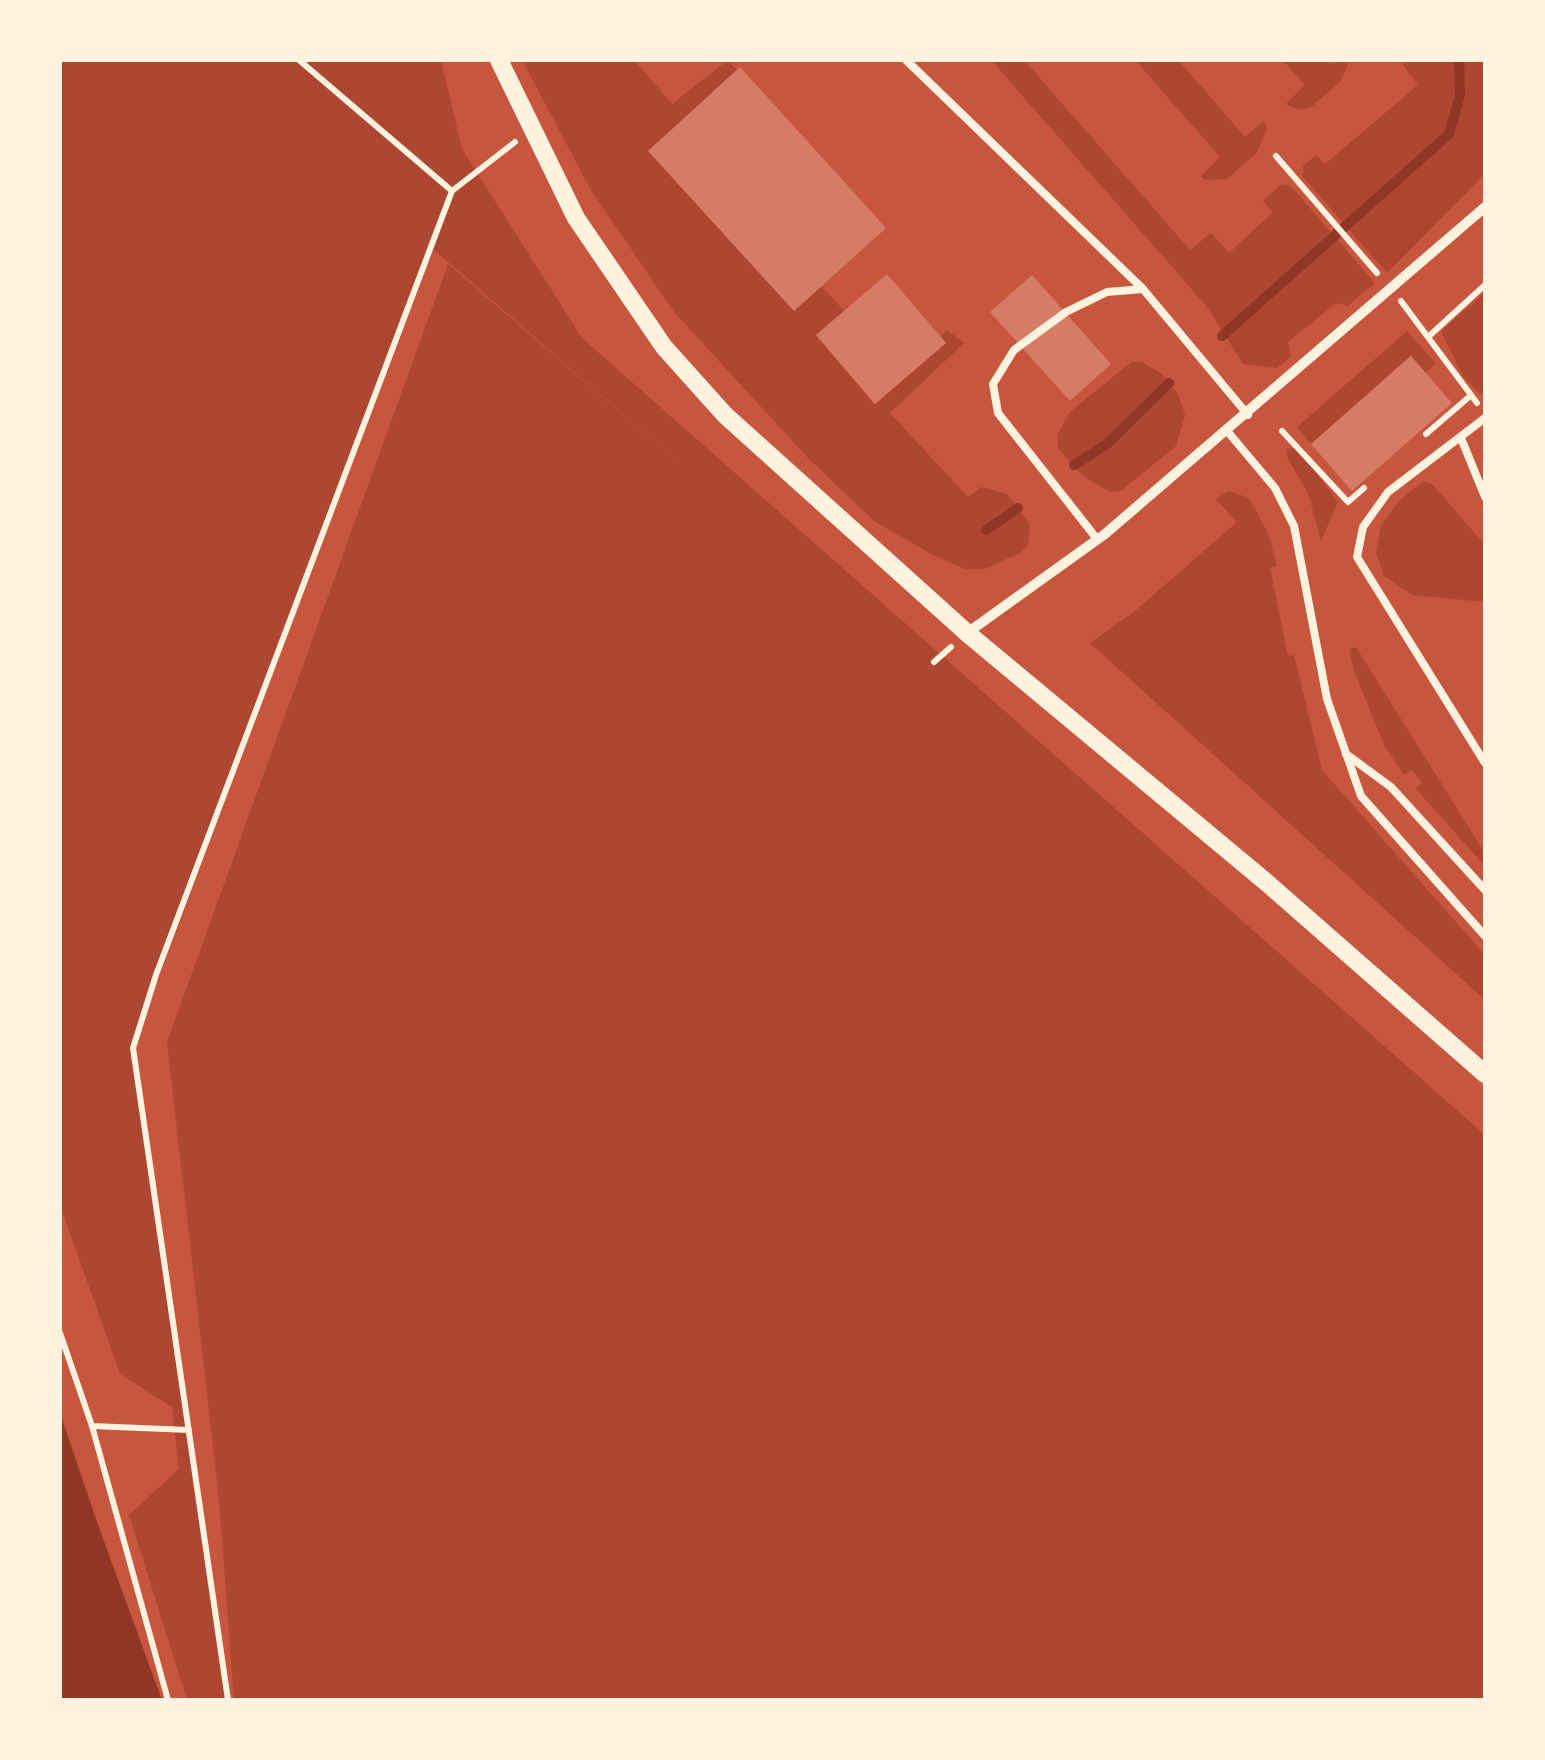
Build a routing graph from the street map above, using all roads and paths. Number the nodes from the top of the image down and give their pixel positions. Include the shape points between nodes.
1 (300, 60) edge
2 (499, 60) edge
3 (906, 60) edge
4 (531, 133) junction
5 (1276, 156) dead end
6 (452, 192) junction
7 (1485, 207) edge
8 (1358, 252) dead end
9 (1485, 285) edge
10 (1142, 289) junction
11 (1419, 324) dead end
12 (1428, 337) junction
13 (1469, 396) junction
14 (1485, 408) edge
15 (1248, 415) junction
16 (1485, 418) edge
17 (1282, 431) dead end
18 (1228, 432) junction
19 (1462, 438) junction
20 (1415, 444) dead end
21 (1375, 479) dead end
22 (1485, 496) edge
23 (1097, 539) junction
24 (967, 633) junction
25 (1344, 753) junction
26 (1485, 763) edge
27 (1485, 890) edge
28 (1485, 936) edge
29 (1485, 1074) edge
30 (60, 1333) edge
31 (92, 1426) junction
32 (188, 1430) junction
33 (168, 1700) edge
34 (228, 1700) edge

1 - 6 path
2 - 4 street
3 - 10 lane
4 - 6 path
4 - 24 street via 576,218 664,347 725,415
5 - 8 path
6 - 32 path via 133,1048
7 - 15 street
9 - 12 path
10 - 15 lane
10 - 23 lane via 1107,292 1066,312 1014,350 993,384 998,413
11 - 12 path
12 - 13 path
13 - 14 path
13 - 20 path
15 - 18 street
16 - 19 lane
17 - 21 path via 1348,502
18 - 23 street
18 - 25 lane via 1275,488 1294,526
19 - 22 lane
19 - 26 lane via 1388,492 1363,527 1357,557
23 - 24 street
24 - 29 street
25 - 27 lane via 1391,787
25 - 28 lane via 1361,796
30 - 31 path
31 - 32 path
31 - 33 path
32 - 34 path

